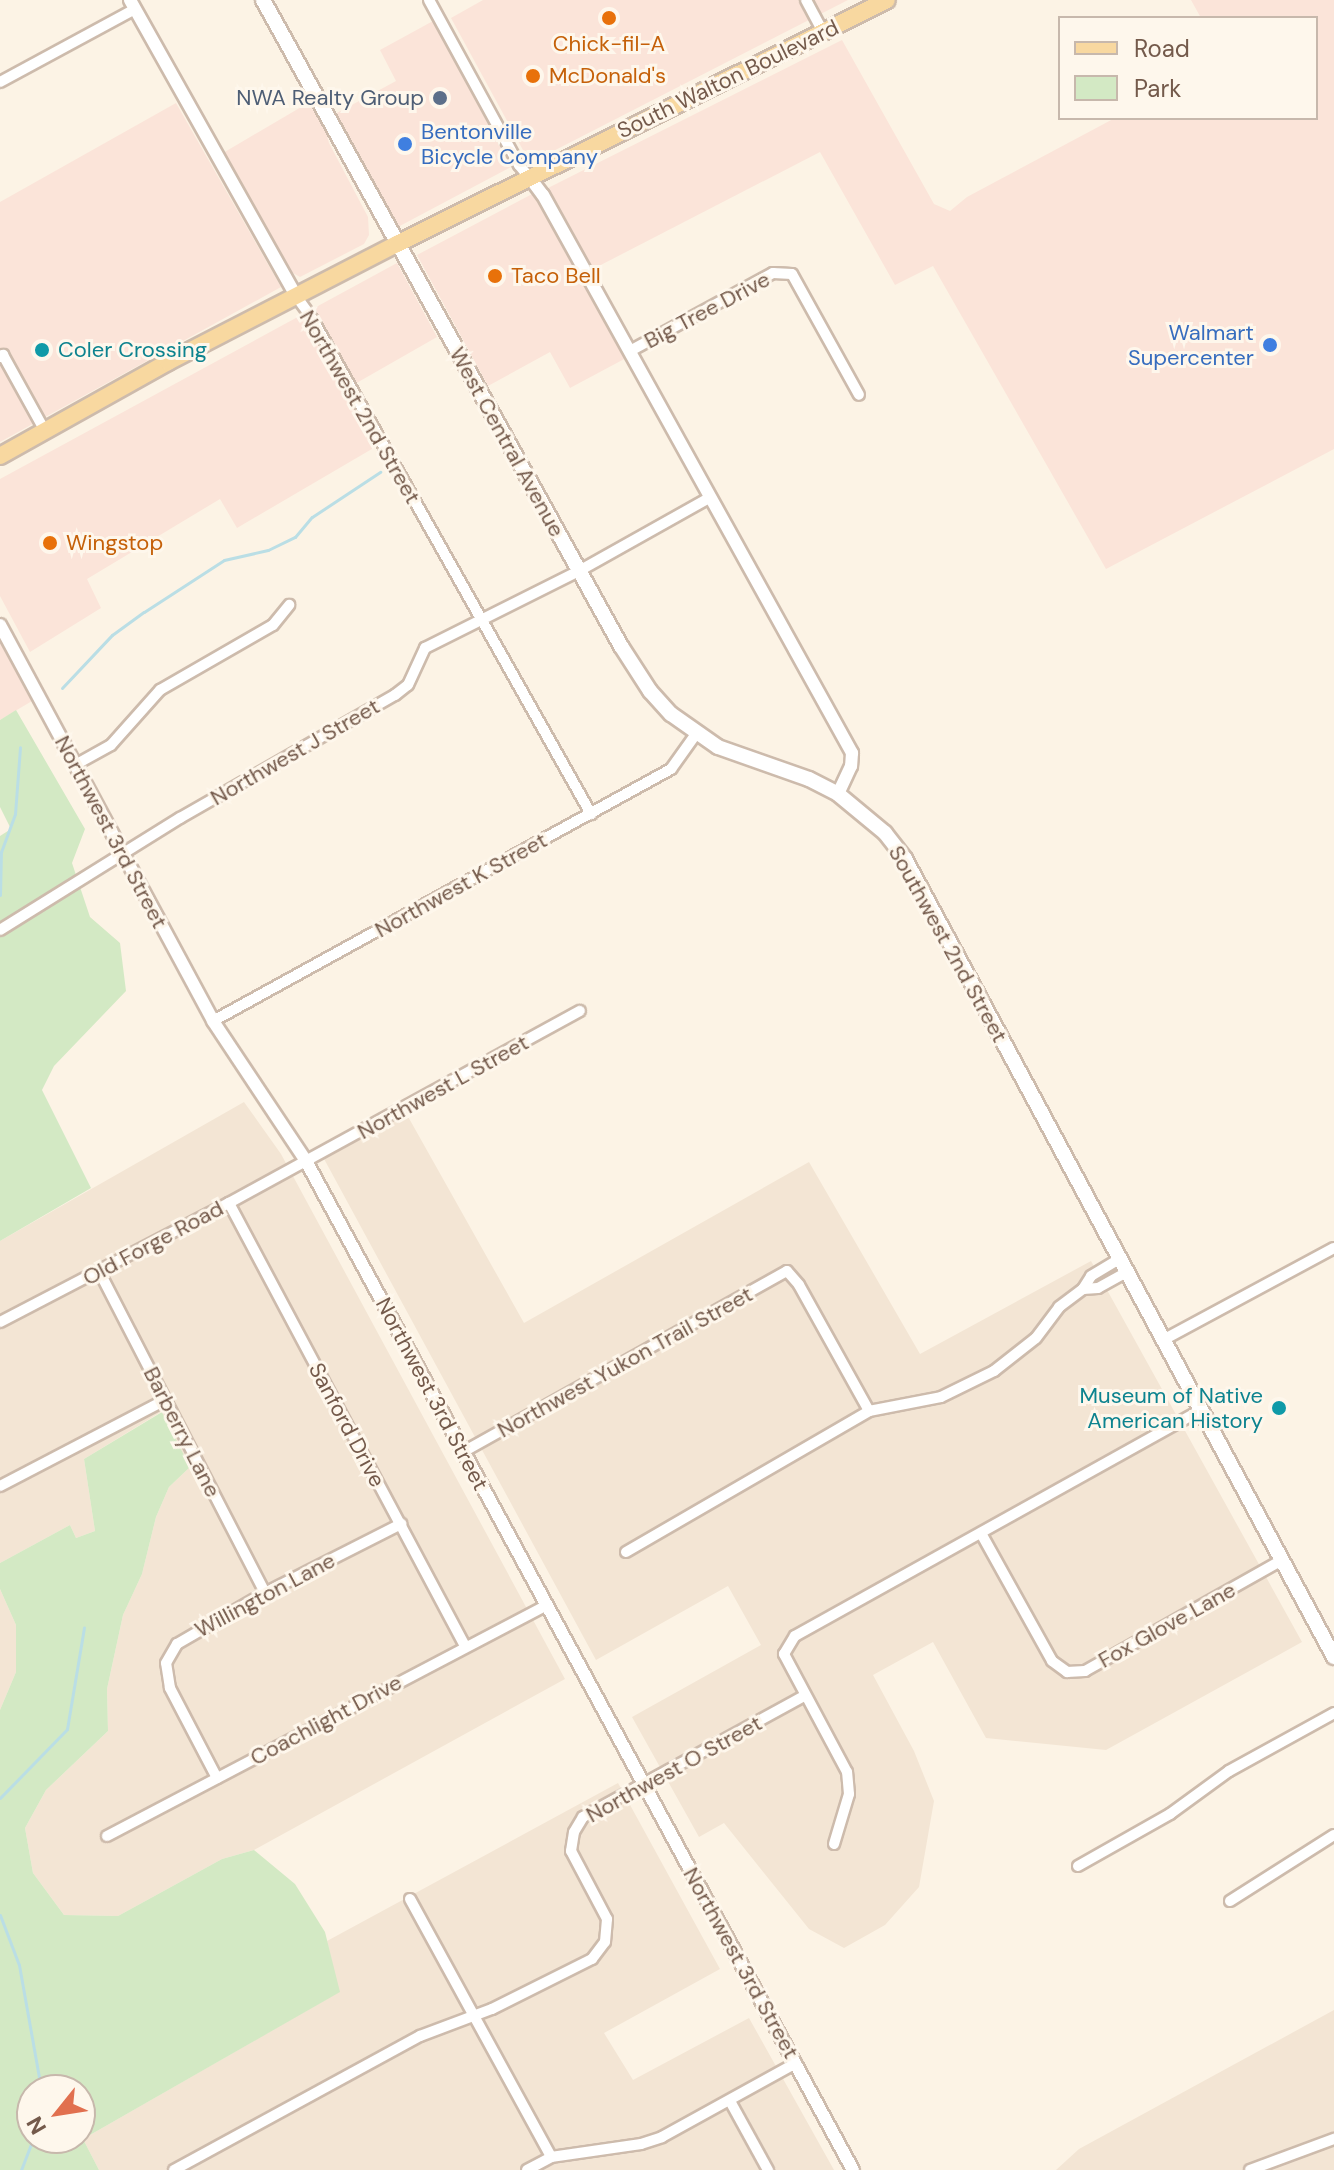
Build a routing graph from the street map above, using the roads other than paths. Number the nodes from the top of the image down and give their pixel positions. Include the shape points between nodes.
1 (263, 0) edge
2 (429, 0) edge
3 (806, 0) edge
4 (887, 0) edge
5 (132, 4) edge
6 (823, 32) junction
7 (0, 82) edge
8 (530, 178) junction
9 (397, 244) junction
10 (296, 296) junction
11 (630, 351) junction
12 (0, 357) edge
13 (859, 395) dead end
14 (45, 431) junction
15 (0, 456) edge
16 (711, 497) junction
17 (579, 571) junction
18 (289, 605) dead end
19 (480, 620) junction
20 (0, 625) edge
21 (696, 734) junction
22 (75, 765) junction
23 (838, 794) junction
24 (591, 814) junction
25 (125, 855) junction
26 (0, 930) edge
27 (580, 1011) dead end
28 (213, 1021) junction
29 (306, 1161) junction
30 (229, 1203) junction
31 (1334, 1248) edge
32 (1123, 1266) junction
33 (99, 1271) junction
34 (0, 1322) edge
35 (1163, 1340) junction
36 (165, 1400) junction
37 (1201, 1410) junction
38 (869, 1411) junction
39 (463, 1452) junction
40 (0, 1486) edge
41 (401, 1524) junction
42 (982, 1535) junction
43 (626, 1552) dead end
44 (1282, 1560) junction
45 (265, 1593) junction
46 (545, 1606) junction
47 (465, 1646) junction
48 (1334, 1657) edge
49 (804, 1696) junction
50 (1334, 1713) edge
51 (217, 1778) junction
52 (644, 1787) junction
53 (1334, 1835) edge
54 (107, 1836) dead end
55 (834, 1844) dead end
56 (1078, 1866) dead end
57 (410, 1899) dead end
58 (1230, 1901) dead end
59 (472, 2014) junction
60 (796, 2063) junction
61 (730, 2101) junction
62 (1334, 2139) edge
63 (551, 2157) junction
64 (174, 2170) edge
65 (527, 2170) edge
66 (768, 2170) edge
67 (853, 2170) edge
68 (1250, 2170) edge

1 - 9 main road, West Central Avenue
2 - 8 street
3 - 6 street
4 - 6 main road, South Walton Boulevard
5 - 7 street
5 - 10 street, Northwest 2nd Street
6 - 8 main road, South Walton Boulevard
8 - 9 main road, South Walton Boulevard
8 - 11 street
9 - 10 main road, South Walton Boulevard
9 - 17 main road, West Central Avenue
10 - 14 main road, South Walton Boulevard
10 - 19 street, Northwest 2nd Street
11 - 13 street, Big Tree Drive via 773,273 792,274
11 - 16 street
12 - 14 street
14 - 15 main road, South Walton Boulevard
16 - 17 street, Northwest J Street
16 - 23 street via 852,753
17 - 19 street, Northwest J Street
17 - 21 main road, West Central Avenue via 650,691
18 - 22 street via 273,625 160,690 111,745
19 - 24 street, Northwest 2nd Street
19 - 25 street, Northwest J Street via 425,648 408,685 395,695
20 - 22 street, Northwest 3rd Street
21 - 23 main road, West Central Avenue via 746,760 809,779
21 - 24 street, Northwest K Street via 671,769
22 - 25 street, Northwest 3rd Street
23 - 32 main road, Southwest 2nd Street via 885,833 905,859
24 - 28 street, Northwest K Street
25 - 26 street, Northwest J Street
25 - 28 street, Northwest 3rd Street
27 - 29 street, Northwest L Street
28 - 29 street, Northwest 3rd Street
29 - 30 street, Old Forge Road
29 - 39 street, Northwest 3rd Street
30 - 33 street, Old Forge Road
30 - 41 street, Sanford Drive
31 - 35 street
32 - 35 main road, Southwest 2nd Street
32 - 38 street via 1091,1276 1019,1354 994,1371 941,1397
33 - 34 street, Old Forge Road
33 - 36 street, Barberry Lane
35 - 37 main road, Southwest 2nd Street
36 - 40 street
36 - 45 street, Barberry Lane
37 - 42 street
37 - 44 main road, Southwest 2nd Street
38 - 39 street, Northwest Yukon Trail Street via 787,1271
38 - 43 street
39 - 46 street, Northwest 3rd Street
41 - 45 street, Willington Lane
41 - 47 street, Sanford Drive
42 - 44 street, Fox Glove Lane via 1052,1661 1067,1672 1085,1671
42 - 49 street via 795,1636 784,1654
44 - 48 main road, Southwest 2nd Street
45 - 51 street, Willington Lane via 195,1631 177,1644 166,1663 170,1688
46 - 47 street, Coachlight Drive
46 - 52 street, Northwest 3rd Street
47 - 51 street, Coachlight Drive
49 - 52 street, Northwest O Street
49 - 55 street via 847,1772 849,1794
50 - 56 street via 1229,1771 1170,1814
51 - 54 street, Coachlight Drive
52 - 59 street, Northwest O Street via 583,1817 574,1832 571,1851 607,1919 605,1942 592,1959
52 - 60 street, Northwest 3rd Street
53 - 58 street
57 - 59 street
59 - 63 street
59 - 64 street, Northwest O Street via 420,2036
60 - 61 street
60 - 67 street, Northwest 3rd Street
61 - 63 street via 641,2144
61 - 66 street
62 - 68 street
63 - 65 street

